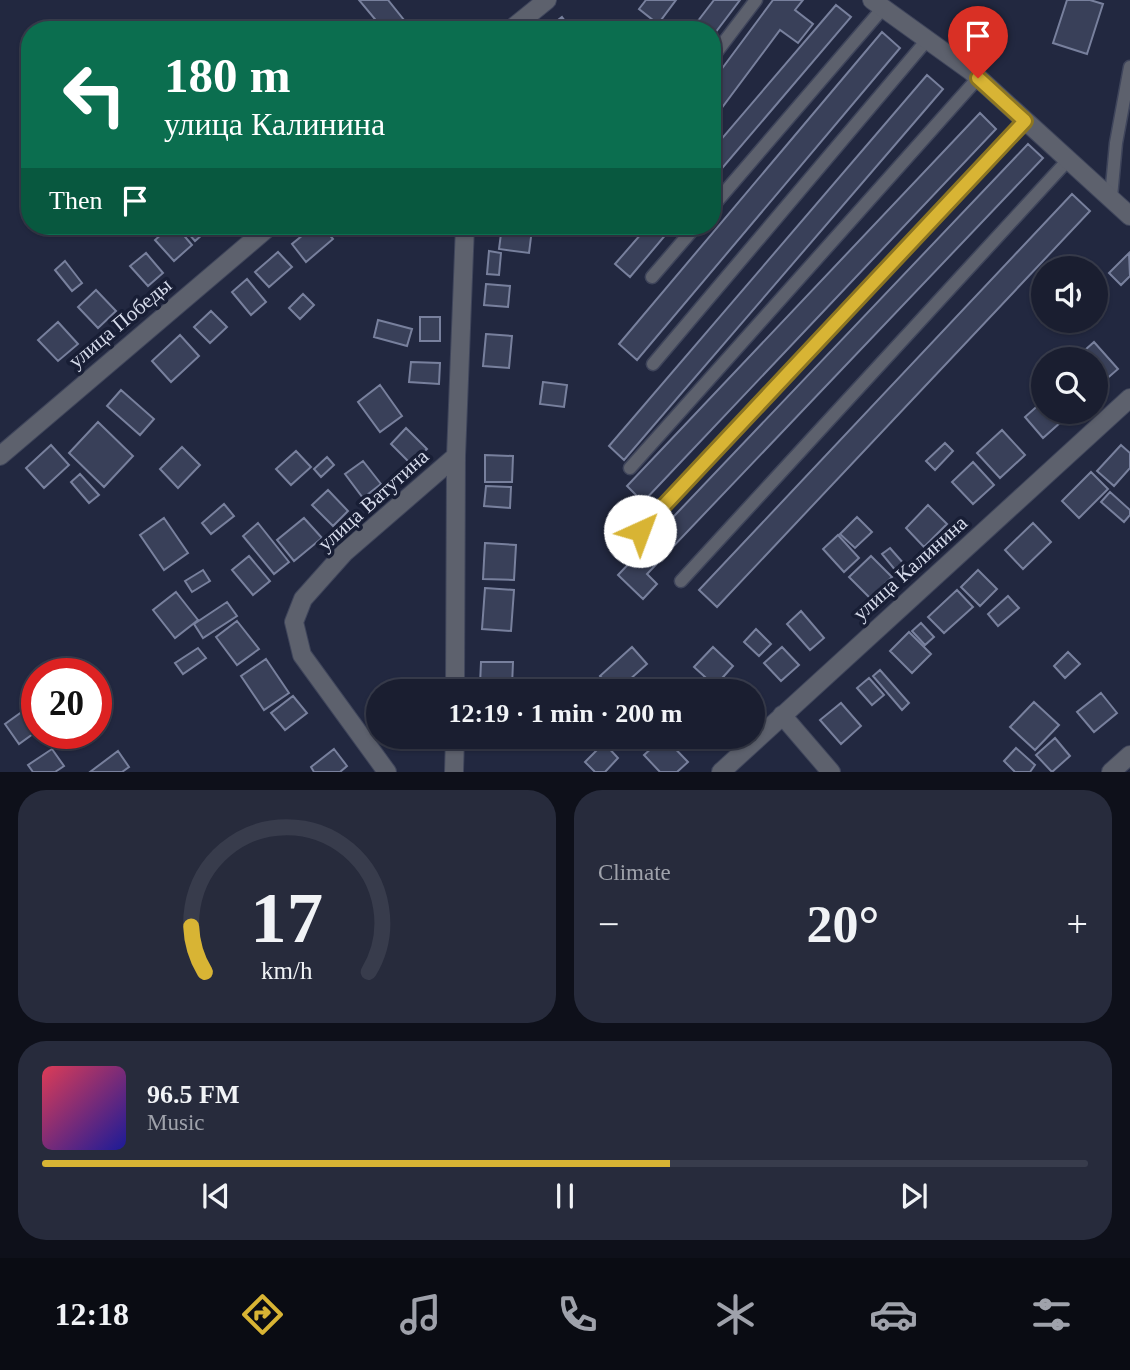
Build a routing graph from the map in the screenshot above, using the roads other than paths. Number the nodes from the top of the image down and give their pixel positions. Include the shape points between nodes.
1 (547, 0) edge
2 (756, 0) edge
3 (878, 4) edge
4 (521, 21) edge
5 (927, 40) junction
6 (721, 46) edge
7 (1130, 67) edge
8 (978, 78) junction
9 (1025, 121) junction
10 (1069, 159) junction
11 (721, 196) edge
12 (1111, 197) junction
13 (1130, 216) edge
14 (259, 235) edge
15 (464, 235) edge
16 (688, 235) edge
17 (652, 277) dead end
18 (653, 364) dead end
19 (1130, 398) edge
20 (0, 456) edge
21 (456, 456) junction
22 (631, 468) dead end
23 (640, 531) dead end
24 (681, 581) dead end
25 (455, 679) edge
26 (782, 715) junction
27 (455, 749) edge
28 (1130, 755) edge
29 (387, 772) edge
30 (454, 772) edge
31 (721, 772) edge
32 (831, 772) edge
33 (1111, 772) edge

1 - 4 street
2 - 6 lane
3 - 5 street
3 - 11 lane
5 - 8 street
5 - 18 lane
7 - 12 lane
8 - 9 street
8 - 22 lane
9 - 10 street
9 - 23 lane
10 - 12 street
10 - 24 lane
12 - 13 street
14 - 20 street, улица Победы
15 - 21 street, улица Ватутина
16 - 17 lane
19 - 26 street, улица Калинина
21 - 25 street
21 - 29 street, улица Ватутина via 344,553 303,599 293,622 302,655
26 - 31 street, улица Калинина
26 - 32 street
27 - 30 street
28 - 33 street

